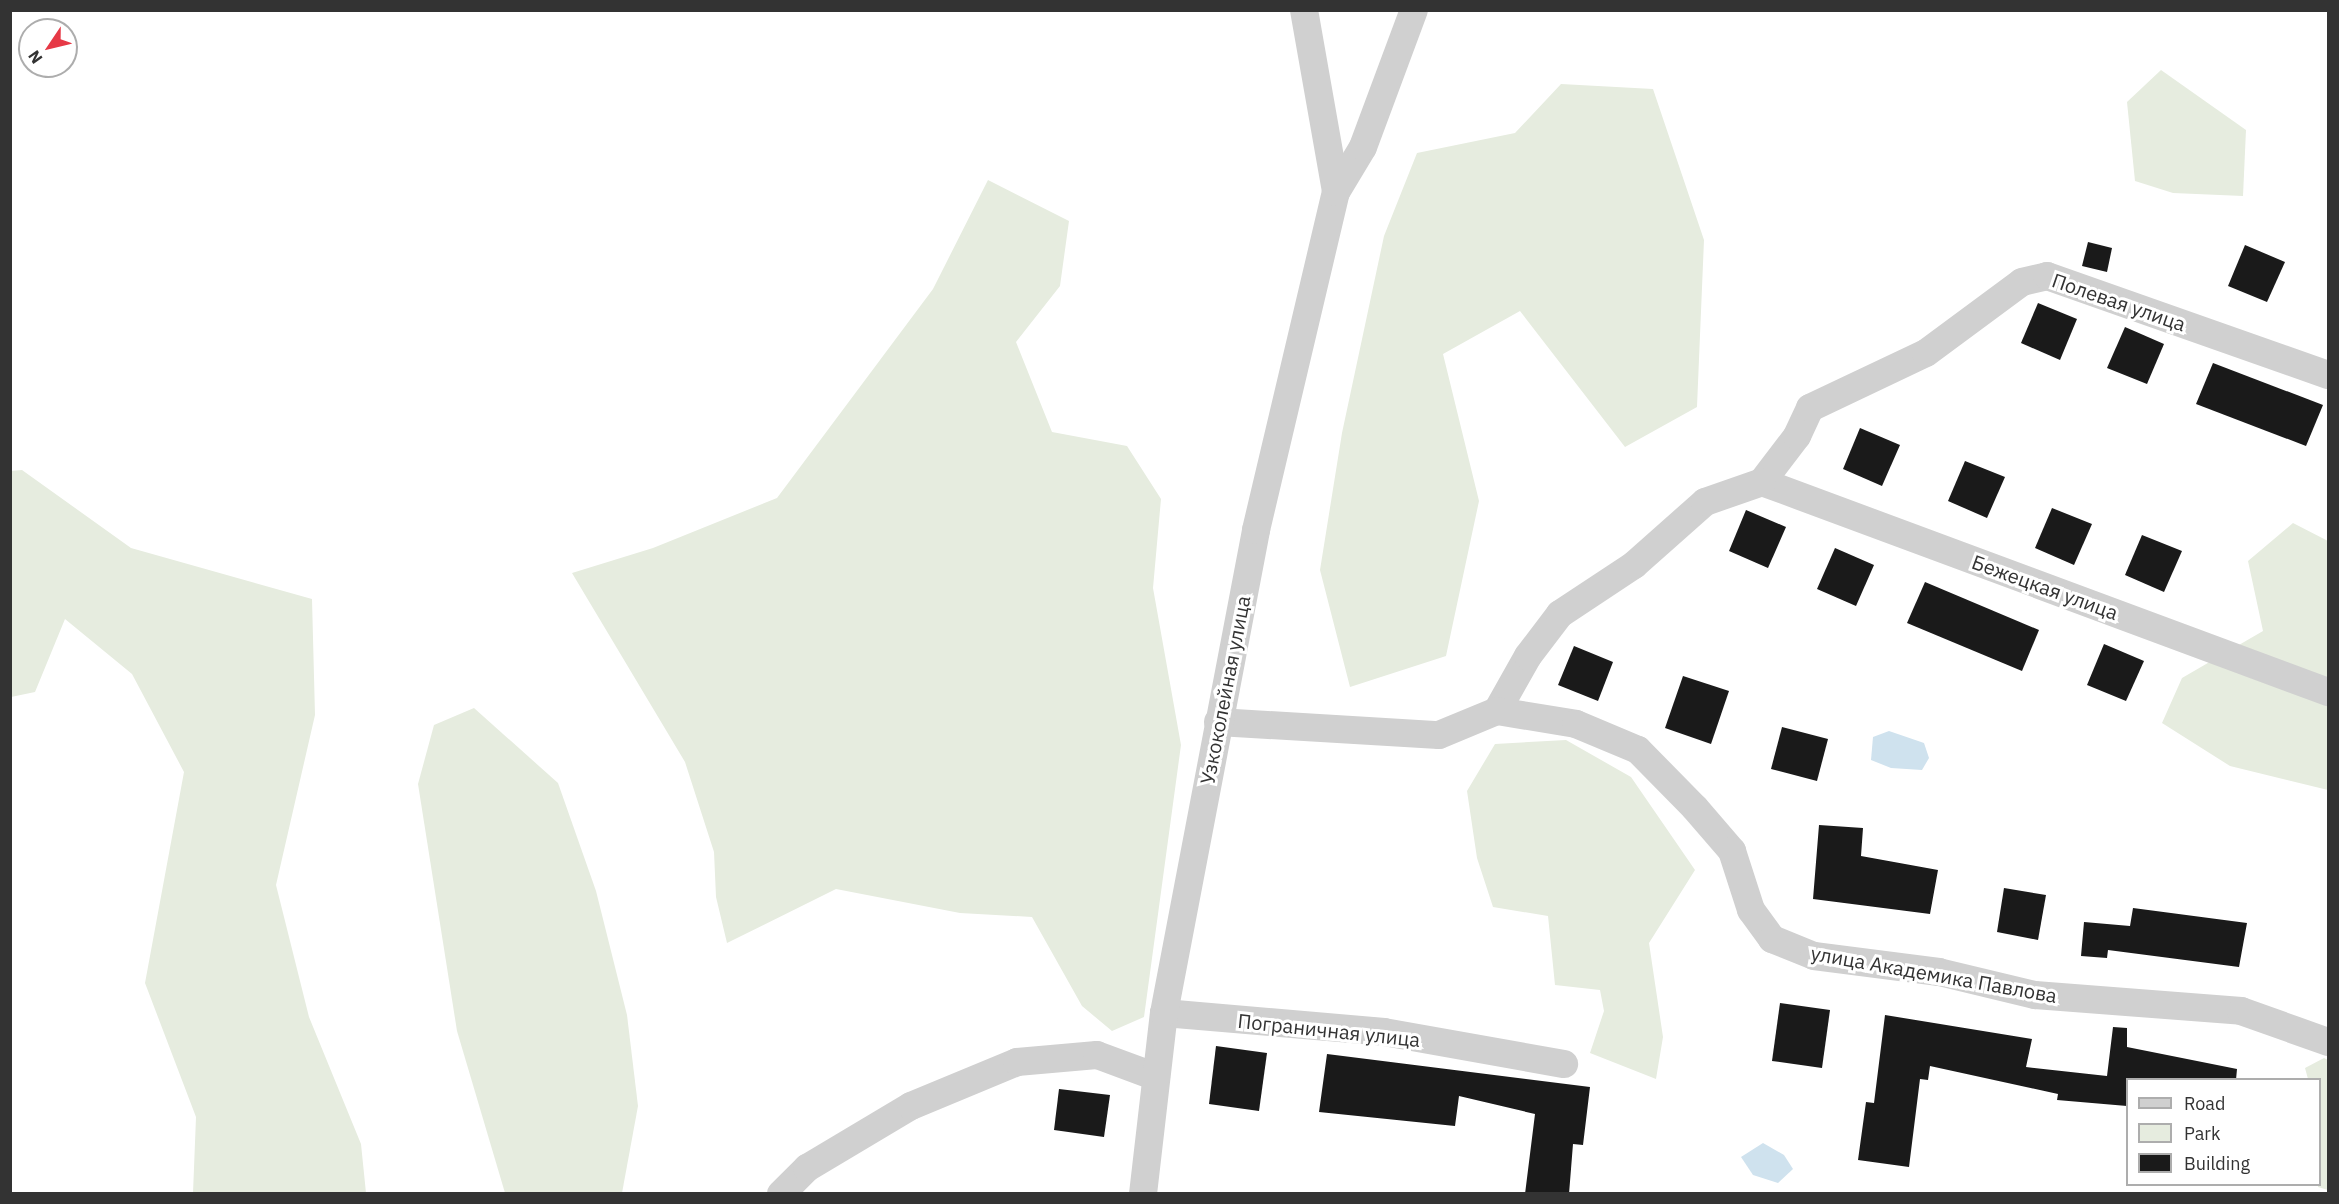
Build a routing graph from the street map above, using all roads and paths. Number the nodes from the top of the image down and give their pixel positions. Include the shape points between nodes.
1 (1304, 10) edge
2 (1414, 10) edge
3 (1336, 192) junction
4 (2328, 375) edge
5 (1762, 482) junction
6 (2328, 692) edge
7 (1497, 711) junction
8 (1218, 722) junction
9 (1164, 1013) junction
10 (2328, 1042) edge
11 (1564, 1064) dead end
12 (1156, 1077) junction
13 (781, 1194) edge
14 (1143, 1194) edge

1 - 3 street
2 - 3 street via 1364,147
3 - 8 street, Узкоколейная улица via 1256,530
4 - 5 street, Полевая улица via 2047,276 2022,282 1926,353 1810,408 1797,436
5 - 6 street, Бежецкая улица
5 - 7 street via 1705,502 1634,565 1560,614 1528,656
7 - 8 street via 1439,735
7 - 10 street, улица Академика Павлова via 1576,724 1638,750 1732,851 1751,910 1772,939 1814,956 1939,972 2035,995 2241,1011
8 - 9 street, Узкоколейная улица
9 - 11 street, Пограничная улица via 1384,1032
9 - 12 street, Узкоколейная улица
12 - 13 street via 1097,1055 1017,1062 911,1106 807,1168
12 - 14 street, Узкоколейная улица

